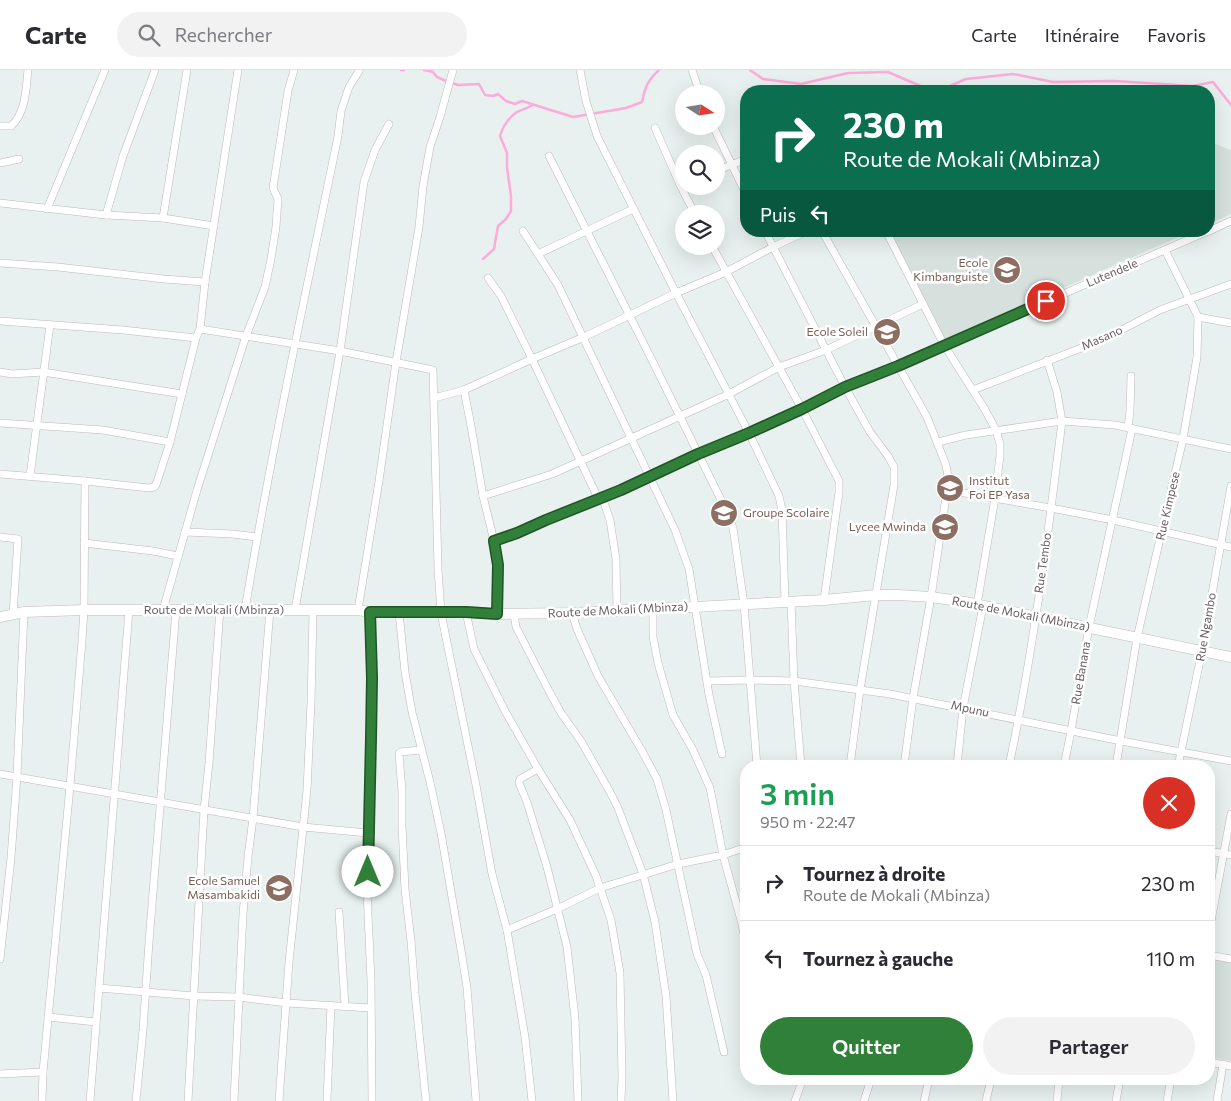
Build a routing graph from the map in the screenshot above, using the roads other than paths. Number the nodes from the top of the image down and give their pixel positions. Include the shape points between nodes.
1 (28, 70) edge
2 (105, 70) edge
3 (155, 70) edge
4 (187, 70) edge
5 (238, 70) edge
6 (294, 70) edge
7 (580, 70) edge
8 (692, 70) edge
9 (359, 71) dead end
10 (452, 73) edge
11 (697, 85) edge
12 (388, 124) dead end
13 (0, 126) edge
14 (655, 128) dead end
15 (717, 135) edge
16 (549, 156) dead end
17 (19, 158) dead end
18 (0, 162) edge
19 (740, 162) edge
20 (732, 165) junction
21 (725, 168) edge
22 (675, 171) edge
23 (740, 182) edge
24 (0, 203) edge
25 (47, 208) junction
26 (633, 209) junction
27 (106, 215) junction
28 (163, 218) junction
29 (1231, 221) edge
30 (214, 226) junction
31 (1215, 228) edge
32 (523, 231) dead end
33 (587, 231) junction
34 (768, 237) edge
35 (794, 237) edge
36 (825, 237) edge
37 (889, 237) edge
38 (1194, 237) edge
39 (773, 247) junction
40 (1165, 250) junction
41 (538, 254) junction
42 (717, 255) edge
43 (0, 263) edge
44 (726, 272) junction
45 (488, 278) dead end
46 (205, 282) junction
47 (1231, 284) edge
48 (676, 294) junction
49 (1190, 298) junction
50 (924, 304) junction
51 (629, 316) junction
52 (1198, 318) junction
53 (0, 321) edge
54 (1231, 323) edge
55 (50, 325) junction
56 (876, 326) junction
57 (200, 329) junction
58 (246, 336) junction
59 (584, 337) junction
60 (196, 338) junction
61 (295, 344) junction
62 (944, 345) junction
63 (826, 350) junction
64 (340, 351) junction
65 (532, 359) junction
66 (1047, 360) junction
67 (396, 362) junction
68 (898, 366) junction
69 (778, 367) junction
70 (0, 372) edge
71 (43, 372) junction
72 (1131, 376) dead end
73 (845, 387) junction
74 (464, 390) junction
75 (973, 390) junction
76 (182, 394) junction
77 (729, 394) junction
78 (434, 398) junction
79 (802, 409) junction
80 (680, 416) junction
81 (1062, 421) junction
82 (0, 423) edge
83 (37, 425) junction
84 (1130, 428) junction
85 (996, 430) junction
86 (749, 433) junction
87 (631, 439) junction
88 (1183, 439) junction
89 (170, 442) junction
90 (938, 442) junction
91 (1231, 449) edge
92 (698, 454) junction
93 (582, 461) junction
94 (0, 474) edge
95 (30, 476) junction
96 (649, 476) junction
97 (85, 481) junction
98 (1231, 486) edge
99 (947, 490) junction
100 (483, 496) junction
101 (600, 497) junction
102 (995, 498) junction
103 (1050, 508) junction
104 (1113, 520) junction
105 (185, 532) junction
106 (1162, 532) junction
107 (0, 537) edge
108 (257, 537) junction
109 (494, 541) junction
110 (84, 543) junction
111 (1221, 545) junction
112 (1231, 548) edge
113 (178, 556) junction
114 (876, 595) junction
115 (931, 597) junction
116 (824, 600) junction
117 (788, 602) junction
118 (744, 604) junction
119 (980, 605) junction
120 (695, 607) junction
121 (652, 608) junction
122 (220, 609) junction
123 (84, 610) junction
124 (128, 610) junction
125 (163, 610) junction
126 (176, 610) junction
127 (245, 610) junction
128 (270, 610) junction
129 (295, 610) junction
130 (358, 610) junction
131 (314, 611) junction
132 (618, 611) junction
133 (24, 612) junction
134 (370, 612) junction
135 (399, 612) junction
136 (466, 612) junction
137 (441, 613) junction
138 (572, 613) junction
139 (13, 614) junction
140 (497, 614) junction
141 (514, 614) junction
142 (1036, 616) junction
143 (0, 617) edge
144 (1089, 627) junction
145 (1137, 638) junction
146 (1202, 651) junction
147 (1231, 657) edge
148 (750, 680) junction
149 (707, 681) junction
150 (794, 681) junction
151 (860, 690) junction
152 (913, 698) junction
153 (963, 708) junction
154 (1019, 720) junction
155 (1071, 731) junction
156 (1120, 740) junction
157 (421, 750) junction
158 (1180, 751) junction
159 (722, 754) dead end
160 (757, 760) edge
161 (801, 760) edge
162 (851, 760) edge
163 (905, 760) edge
164 (958, 760) edge
165 (1011, 760) edge
166 (1065, 760) edge
167 (1117, 760) edge
168 (1179, 760) edge
169 (1231, 761) edge
170 (538, 769) junction
171 (0, 774) edge
172 (17, 776) junction
173 (70, 786) junction
174 (114, 793) junction
175 (160, 802) junction
176 (204, 810) junction
177 (1231, 814) edge
178 (253, 818) junction
179 (303, 827) junction
180 (368, 833) junction
181 (740, 849) edge
182 (723, 855) junction
183 (1227, 855) edge
184 (678, 864) junction
185 (643, 874) junction
186 (600, 888) junction
187 (1215, 906) edge
188 (557, 909) junction
189 (339, 912) dead end
190 (740, 917) edge
191 (507, 930) junction
192 (1215, 956) edge
193 (0, 959) edge
194 (1231, 959) edge
195 (99, 988) junction
196 (146, 992) junction
197 (194, 996) junction
198 (238, 997) junction
199 (287, 1003) junction
200 (330, 1005) junction
201 (345, 1006) junction
202 (371, 1008) junction
203 (48, 1016) junction
204 (96, 1022) junction
205 (724, 1052) dead end
206 (1227, 1065) edge
207 (42, 1072) junction
208 (0, 1074) edge
209 (801, 1085) edge
210 (869, 1085) edge
211 (928, 1085) edge
212 (990, 1085) edge
213 (1058, 1085) edge
214 (1119, 1085) edge
215 (1170, 1085) edge
216 (42, 1101) edge
217 (90, 1101) edge
218 (136, 1101) edge
219 (188, 1101) edge
220 (234, 1101) edge
221 (279, 1101) edge
222 (327, 1101) edge
223 (372, 1101) edge
224 (426, 1101) edge
225 (476, 1101) edge
226 (532, 1101) edge
227 (578, 1101) edge
228 (621, 1101) edge
229 (673, 1101) edge
230 (795, 1101) edge
231 (864, 1101) edge
232 (924, 1101) edge
233 (986, 1101) edge
234 (1057, 1101) edge
235 (1116, 1101) edge
236 (1167, 1101) edge
237 (1217, 1101) edge

1 - 13 street via 20,113 11,126
2 - 25 street
3 - 27 street via 123,156
4 - 28 street
5 - 30 street
6 - 58 street via 273,188 278,201 271,259
7 - 26 street via 597,136
8 - 11 street
9 - 61 street via 349,87 341,111
10 - 67 street via 430,147
12 - 64 street via 364,182
14 - 22 street
15 - 20 street
16 - 33 street
17 - 18 street
19 - 20 street
20 - 21 street
20 - 23 street
24 - 25 street
25 - 27 street
26 - 33 street
26 - 48 street
27 - 28 street
28 - 30 street
29 - 31 street, Lutendele
30 - 46 street
32 - 41 street
33 - 41 street
33 - 51 street
34 - 39 street
35 - 39 street
36 - 56 street
37 - 50 street
38 - 40 street, Lutendele
39 - 44 street
39 - 63 street
40 - 49 street, Rue Kimpese
40 - 62 street, Lutendele
41 - 59 street
42 - 44 street
43 - 46 street
44 - 48 street
44 - 69 street
45 - 65 street via 501,296
46 - 57 street
47 - 49 street, Masano
48 - 51 street
48 - 77 street
49 - 52 street, Rue Kimpese
49 - 66 street, Masano via 1102,340
50 - 56 street
50 - 62 street
51 - 59 street
51 - 80 street
52 - 54 street
52 - 88 street, Rue Kimpese via 1196,357
53 - 55 street
55 - 60 street
55 - 71 street
56 - 63 street
56 - 68 street
57 - 58 street
57 - 60 street
58 - 61 street
58 - 105 street
59 - 65 street
59 - 87 street
60 - 76 street
61 - 64 street
61 - 108 street
62 - 68 street, Lutendele
62 - 75 street
63 - 69 street
63 - 73 street
64 - 67 street
64 - 129 street
65 - 74 street
65 - 93 street
66 - 75 street, Masano
66 - 81 street, Rue Tembo
67 - 78 street via 432,369
67 - 130 street
68 - 73 street, Lutendele
68 - 90 street
69 - 77 street
69 - 79 street
70 - 71 street
71 - 76 street
71 - 83 street
72 - 84 street, Rue Banana
73 - 79 street, Lutendele
73 - 114 street via 894,467 894,485
74 - 78 street
74 - 100 street
75 - 85 street
76 - 89 street
77 - 80 street
77 - 86 street
78 - 137 street
79 - 86 street, Lutendele
79 - 116 street via 839,481
80 - 87 street
80 - 92 street
81 - 84 street
81 - 85 street
81 - 103 street, Rue Tembo
82 - 83 street
83 - 89 street via 103,430
83 - 95 street
84 - 88 street
84 - 104 street, Rue Banana
85 - 90 street
85 - 102 street via 1000,455
86 - 92 street, Lutendele
86 - 117 street via 779,496
87 - 93 street
87 - 96 street
88 - 91 street
88 - 106 street, Rue Kimpese
89 - 97 street via 154,488
90 - 99 street via 946,465
92 - 96 street, Lutendele
92 - 118 street via 733,528
93 - 100 street
93 - 101 street
94 - 95 street
95 - 97 street
96 - 101 street, Lutendele
96 - 120 street via 675,530 689,569
97 - 110 street
98 - 111 street, Rue Ngambo
99 - 102 street
99 - 115 street
100 - 109 street
101 - 109 street, Lutendele
101 - 132 street via 610,520 616,559
102 - 103 street
102 - 119 street
103 - 104 street
103 - 142 street, Rue Tembo
104 - 106 street
104 - 144 street, Rue Banana
105 - 108 street
105 - 113 street
106 - 111 street
106 - 145 street, Rue Kimpese
107 - 139 street via 18,539
108 - 127 street
109 - 140 street via 498,565
110 - 113 street
110 - 123 street
111 - 112 street
111 - 146 street, Rue Ngambo
113 - 125 street
114 - 115 street, Route de Mokali (Mbinza)
114 - 116 street, Route de Mokali (Mbinza)
114 - 151 street
115 - 119 street, Route de Mokali (Mbinza)
115 - 152 street
116 - 117 street, Route de Mokali (Mbinza)
117 - 118 street, Route de Mokali (Mbinza)
117 - 150 street
118 - 120 street, Route de Mokali (Mbinza)
118 - 148 street
119 - 142 street, Route de Mokali (Mbinza)
119 - 153 street
120 - 121 street, Route de Mokali (Mbinza)
120 - 149 street
121 - 132 street, Route de Mokali (Mbinza)
121 - 182 street via 658,663 673,715 710,788
122 - 126 street, Route de Mokali (Mbinza)
122 - 127 street, Route de Mokali (Mbinza)
122 - 176 street
123 - 124 street, Route de Mokali (Mbinza)
123 - 133 street, Route de Mokali (Mbinza)
123 - 173 street
124 - 125 street, Route de Mokali (Mbinza)
124 - 174 street
125 - 126 street, Route de Mokali (Mbinza)
126 - 175 street
127 - 128 street, Route de Mokali (Mbinza)
128 - 129 street, Route de Mokali (Mbinza)
128 - 178 street
129 - 131 street, Route de Mokali (Mbinza)
130 - 131 street, Route de Mokali (Mbinza)
130 - 134 street, Route de Mokali (Mbinza)
131 - 179 street
132 - 138 street, Route de Mokali (Mbinza)
133 - 139 street, Route de Mokali (Mbinza)
133 - 172 street
134 - 135 street, Route de Mokali (Mbinza)
134 - 180 street via 372,678
135 - 137 street, Route de Mokali (Mbinza)
135 - 157 street via 405,672
136 - 137 street, Route de Mokali (Mbinza)
136 - 140 street, Route de Mokali (Mbinza)
136 - 170 street via 474,649
137 - 191 street via 492,874
138 - 141 street, Route de Mokali (Mbinza)
138 - 184 street via 598,676 657,779
139 - 143 street, Route de Mokali (Mbinza)
140 - 141 street, Route de Mokali (Mbinza)
141 - 185 street via 516,627 548,691 581,741 618,808
142 - 144 street, Route de Mokali (Mbinza)
142 - 154 street, Rue Tembo
144 - 145 street, Route de Mokali (Mbinza)
144 - 155 street, Rue Banana
145 - 146 street, Route de Mokali (Mbinza)
145 - 156 street, Rue Kimpese
146 - 147 street, Route de Mokali (Mbinza)
146 - 158 street, Rue Ngambo
148 - 149 street, Mpunu
148 - 150 street, Mpunu
148 - 160 street
149 - 159 street
150 - 151 street, Mpunu
150 - 161 street
151 - 152 street, Mpunu
151 - 162 street
152 - 153 street, Mpunu
152 - 163 street
153 - 154 street, Mpunu
153 - 164 street
154 - 155 street, Mpunu
154 - 165 street, Rue Tembo
155 - 156 street, Mpunu
155 - 166 street, Rue Banana
156 - 158 street, Mpunu
156 - 167 street, Rue Kimpese
157 - 224 street via 399,754 405,889
157 - 225 street via 441,833 462,956
158 - 168 street, Rue Ngambo
158 - 169 street, Mpunu
170 - 186 street via 570,820
170 - 188 street via 519,782
171 - 172 street
172 - 173 street
172 - 193 street
173 - 174 street
173 - 203 street
174 - 175 street
174 - 195 street
175 - 176 street
175 - 196 street
176 - 178 street
176 - 197 street
177 - 183 street
178 - 179 street
178 - 198 street
179 - 180 street
179 - 199 street
180 - 202 street
181 - 182 street
182 - 184 street
182 - 190 street
183 - 187 street
184 - 185 street
184 - 205 street via 697,954 706,975
185 - 186 street
185 - 229 street via 666,996
186 - 188 street
186 - 228 street via 612,920 620,973
188 - 191 street
188 - 227 street via 567,947 575,1018
189 - 201 street
191 - 226 street
192 - 194 street
195 - 196 street
195 - 204 street
196 - 197 street
196 - 218 street
197 - 198 street
197 - 219 street
198 - 199 street
198 - 220 street
199 - 200 street
199 - 221 street
200 - 201 street
200 - 222 street
201 - 202 street
202 - 223 street
203 - 204 street
203 - 207 street
204 - 217 street
206 - 237 street
207 - 208 street
207 - 216 street
209 - 230 street
210 - 231 street
211 - 232 street
212 - 233 street
213 - 234 street
214 - 235 street
215 - 236 street

